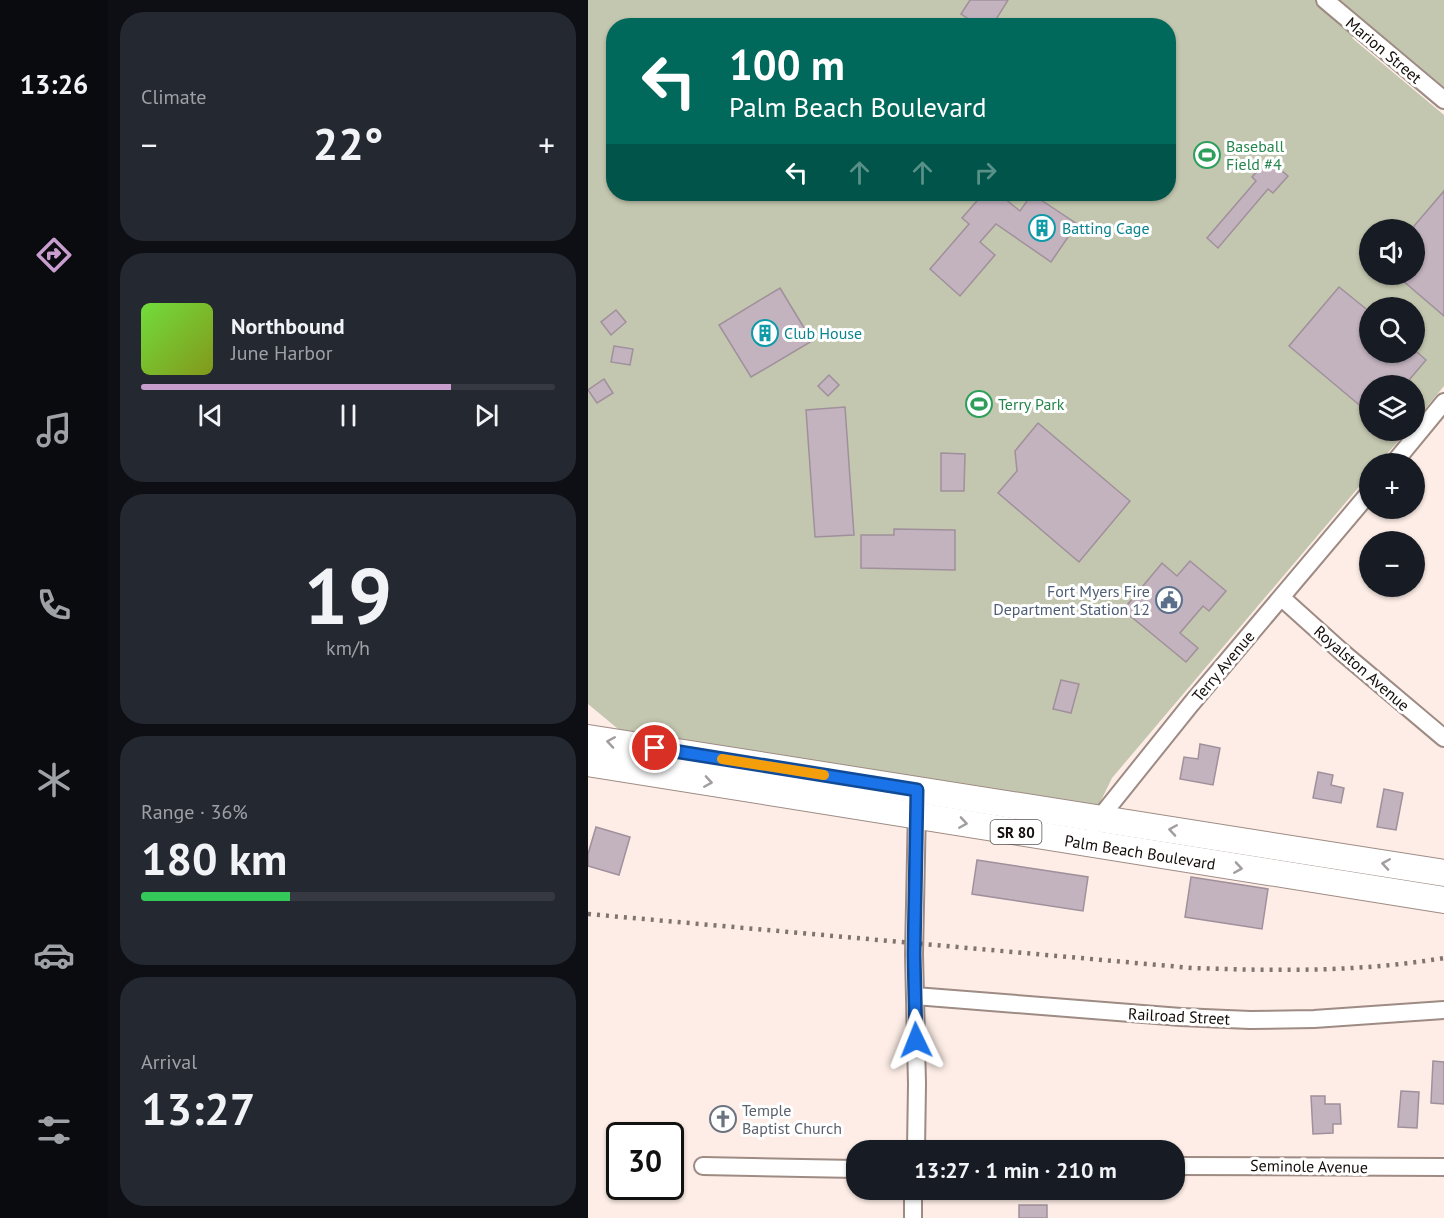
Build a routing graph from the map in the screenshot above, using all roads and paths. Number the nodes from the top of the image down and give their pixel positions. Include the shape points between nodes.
1 (1325, 0) edge
2 (1444, 100) edge
3 (1444, 402) edge
4 (1437, 424) edge
5 (1405, 453) edge
6 (1359, 505) edge
7 (1281, 598) junction
8 (588, 738) edge
9 (1444, 738) edge
10 (588, 763) edge
11 (917, 790) junction
12 (917, 816) junction
13 (1099, 819) junction
14 (1080, 842) junction
15 (1444, 873) edge
16 (1444, 892) edge
17 (1412, 894) junction
18 (1444, 900) edge
19 (915, 996) junction
20 (1444, 1010) edge
21 (916, 1140) edge
22 (703, 1166) dead end
23 (1185, 1166) edge
24 (1444, 1167) edge
25 (846, 1169) edge
26 (913, 1200) edge
27 (913, 1218) edge

1 - 2 street, Marion Street
3 - 4 street
4 - 5 street
6 - 7 street, Terry Avenue
7 - 9 street, Royalston Avenue
7 - 13 street, Terry Avenue
11 -> 8 main road, Palm Beach Boulevard / SR 80
10 -> 12 main road, Palm Beach Boulevard / SR 80
11 - 12 street
11 - 13 main road, Palm Beach Boulevard / SR 80
12 -> 14 main road, Palm Beach Boulevard / SR 80
12 - 19 street
13 - 14 street, Terry Avenue
15 -> 13 main road, Palm Beach Boulevard / SR 80
14 -> 17 main road, Palm Beach Boulevard / SR 80
16 - 17 main road via 1425,888
17 - 18 main road, Palm Beach Boulevard / SR 80
19 - 20 street, Railroad Street via 1250,1020
19 - 21 street
22 - 25 street
23 - 24 street, Seminole Avenue
26 - 27 street

